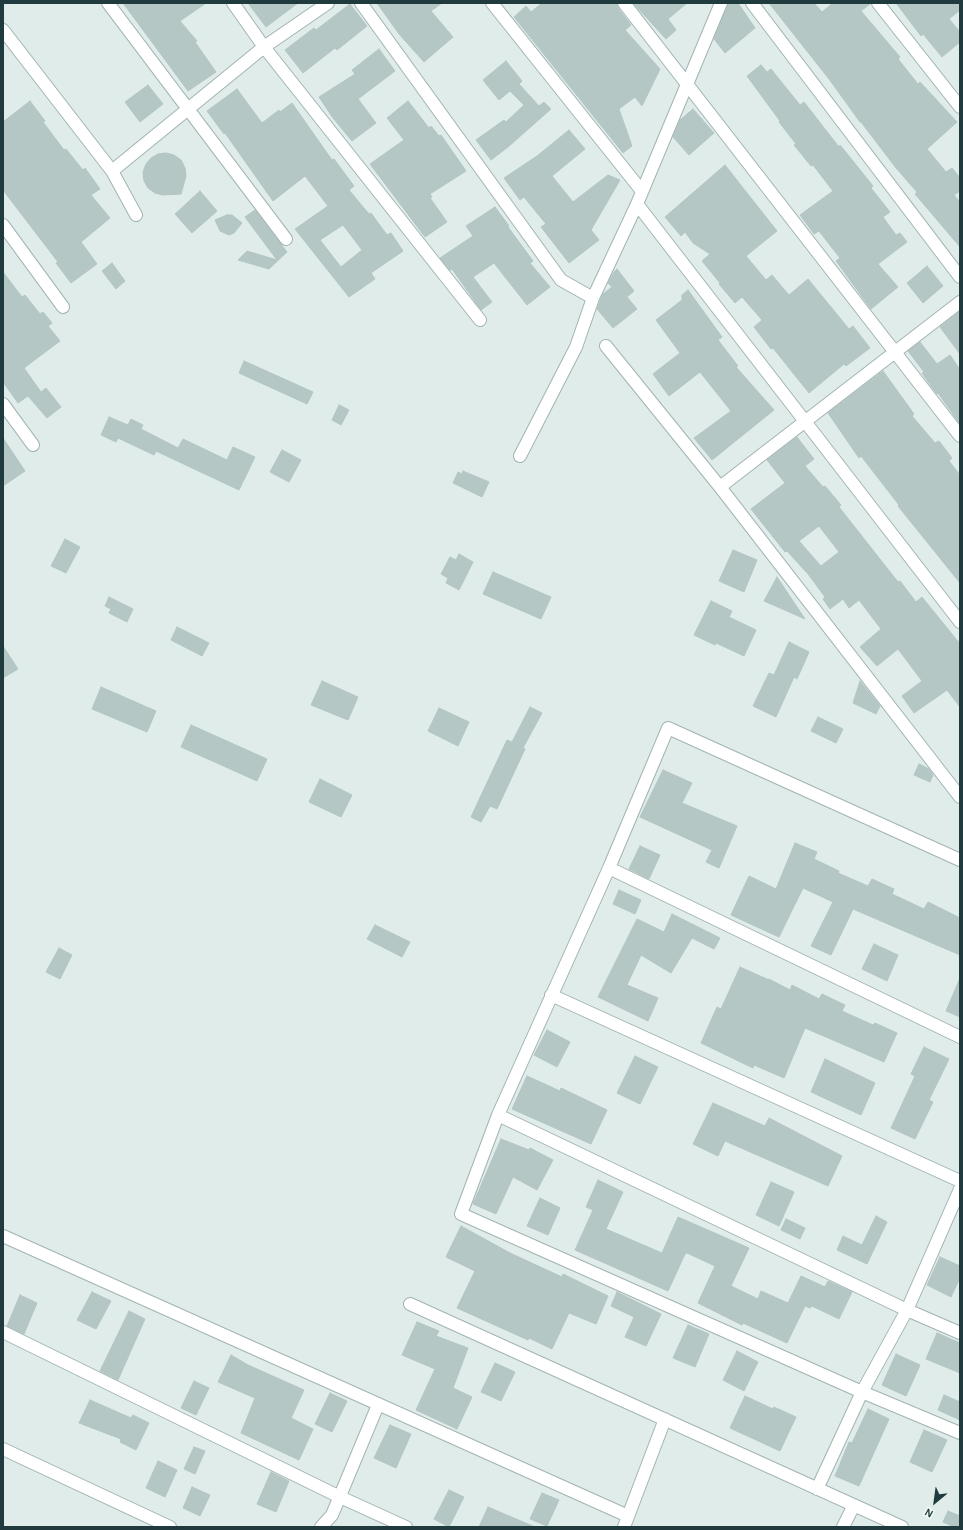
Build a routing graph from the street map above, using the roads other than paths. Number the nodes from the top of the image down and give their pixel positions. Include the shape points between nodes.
1 (108, 3) edge
2 (233, 3) edge
3 (328, 3) edge
4 (361, 3) edge
5 (492, 3) edge
6 (624, 3) edge
7 (721, 3) edge
8 (752, 3) edge
9 (878, 3) edge
10 (3, 30) edge
11 (264, 47) junction
12 (687, 82) junction
13 (960, 107) edge
14 (188, 108) junction
15 (112, 171) junction
16 (642, 190) junction
17 (636, 204) junction
18 (136, 215) dead end
19 (3, 225) edge
20 (286, 239) dead end
21 (960, 277) edge
22 (593, 298) junction
23 (960, 302) edge
24 (63, 307) dead end
25 (480, 320) dead end
26 (606, 346) dead end
27 (894, 353) junction
28 (3, 404) edge
29 (804, 422) junction
30 (960, 436) edge
31 (33, 445) dead end
32 (520, 456) dead end
33 (720, 487) junction
34 (960, 622) edge
35 (960, 798) edge
36 (960, 860) edge
37 (608, 868) junction
38 (550, 995) junction
39 (960, 1037) edge
40 (498, 1115) junction
41 (960, 1181) edge
42 (960, 1189) edge
43 (3, 1236) edge
44 (410, 1304) dead end
45 (907, 1310) junction
46 (3, 1332) edge
47 (960, 1333) edge
48 (862, 1392) junction
49 (378, 1405) junction
50 (665, 1419) junction
51 (960, 1433) edge
52 (3, 1449) edge
53 (817, 1489) junction
54 (340, 1497) junction
55 (854, 1505) junction
56 (626, 1522) edge
57 (170, 1527) edge
58 (321, 1527) edge
59 (406, 1527) edge
60 (843, 1527) edge
61 (902, 1527) edge

1 - 14 street
2 - 11 street
3 - 11 street
4 - 22 street via 561,280
5 - 16 street
6 - 12 street
7 - 12 street
8 - 21 street
9 - 13 street
10 - 15 street
11 - 14 street
11 - 25 street
12 - 16 street
12 - 27 street
14 - 15 street
14 - 20 street
15 - 18 street
16 - 17 street
17 - 22 street
17 - 29 street
19 - 24 street
22 - 32 street via 576,347
23 - 27 street
26 - 33 street
27 - 29 street
27 - 30 street
28 - 31 street
29 - 33 street
29 - 34 street
33 - 35 street
36 - 37 street via 668,728
37 - 38 street
37 - 39 street
38 - 40 street
38 - 41 street
40 - 45 street
40 - 48 street via 461,1214
42 - 45 street
43 - 49 street
44 - 50 street
45 - 47 street
45 - 48 street
46 - 54 street
48 - 51 street
48 - 53 street
49 - 54 street
49 - 56 street
50 - 53 street
50 - 56 street
52 - 57 street
53 - 55 street
54 - 58 street via 332,1515
54 - 59 street
55 - 60 street
55 - 61 street

